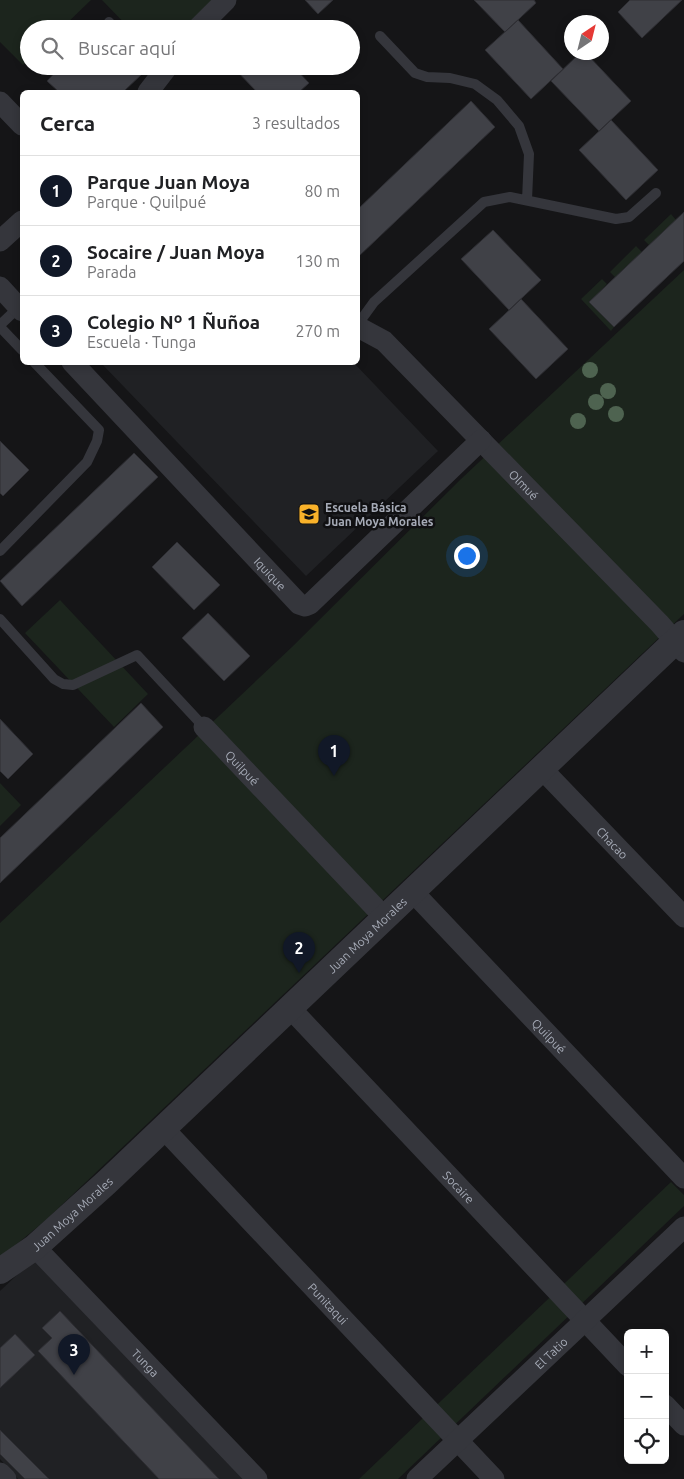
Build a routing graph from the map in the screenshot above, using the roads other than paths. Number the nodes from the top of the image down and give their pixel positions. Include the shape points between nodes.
1 (226, 0) edge
2 (206, 20) edge
3 (380, 36) dead end
4 (158, 75) edge
5 (149, 90) edge
6 (0, 102) edge
7 (20, 123) edge
8 (656, 193) dead end
9 (527, 200) junction
10 (20, 223) edge
11 (0, 241) edge
12 (0, 287) edge
13 (20, 308) edge
14 (20, 310) edge
15 (360, 322) edge
16 (0, 326) edge
17 (360, 326) edge
18 (20, 348) edge
19 (37, 365) edge
20 (75, 365) edge
21 (482, 440) junction
22 (0, 551) edge
23 (0, 619) edge
24 (681, 642) edge
25 (204, 727) joint
26 (542, 769) junction
27 (413, 892) junction
28 (684, 917) edge
29 (385, 918) junction
30 (290, 1008) junction
31 (163, 1128) junction
32 (684, 1178) edge
33 (684, 1226) edge
34 (35, 1247) junction
35 (0, 1271) edge
36 (585, 1320) junction
37 (624, 1362) edge
38 (669, 1410) edge
39 (684, 1425) edge
40 (458, 1441) junction
41 (0, 1472) edge
42 (6, 1479) edge
43 (257, 1479) edge
44 (417, 1479) edge
45 (494, 1479) edge

1 - 2 street
3 - 9 lane via 415,73 475,84 497,100 519,126 529,154
4 - 5 street
6 - 7 street
8 - 9 lane via 629,217 616,218
9 - 15 lane via 510,197 484,202 374,302
10 - 11 street
12 - 13 street
14 - 16 lane
16 - 18 lane
17 - 21 street, Olmué via 384,340
19 - 22 lane via 99,430 97,441 87,462
20 - 21 street, Iquique via 246,549 299,604 305,606
21 - 24 street, Olmué
23 - 25 lane via 62,684 73,685 136,655
24 - 26 street, Juan Moya Morales
25 - 29 street, Quilpué
26 - 27 street, Juan Moya Morales
26 - 28 street, Chacao
27 - 29 street, Juan Moya Morales
27 - 32 street, Quilpué
29 - 30 street, Juan Moya Morales
30 - 31 street, Juan Moya Morales
30 - 36 street, Socaire
31 - 34 street, Juan Moya Morales
31 - 40 street, Punitaqui
33 - 36 street, El Tatio
34 - 35 street, Juan Moya Morales
34 - 43 street, Tunga
36 - 37 street, Socaire
36 - 40 street, El Tatio
38 - 39 street
40 - 44 street, El Tatio
40 - 45 street, Punitaqui
41 - 42 street

